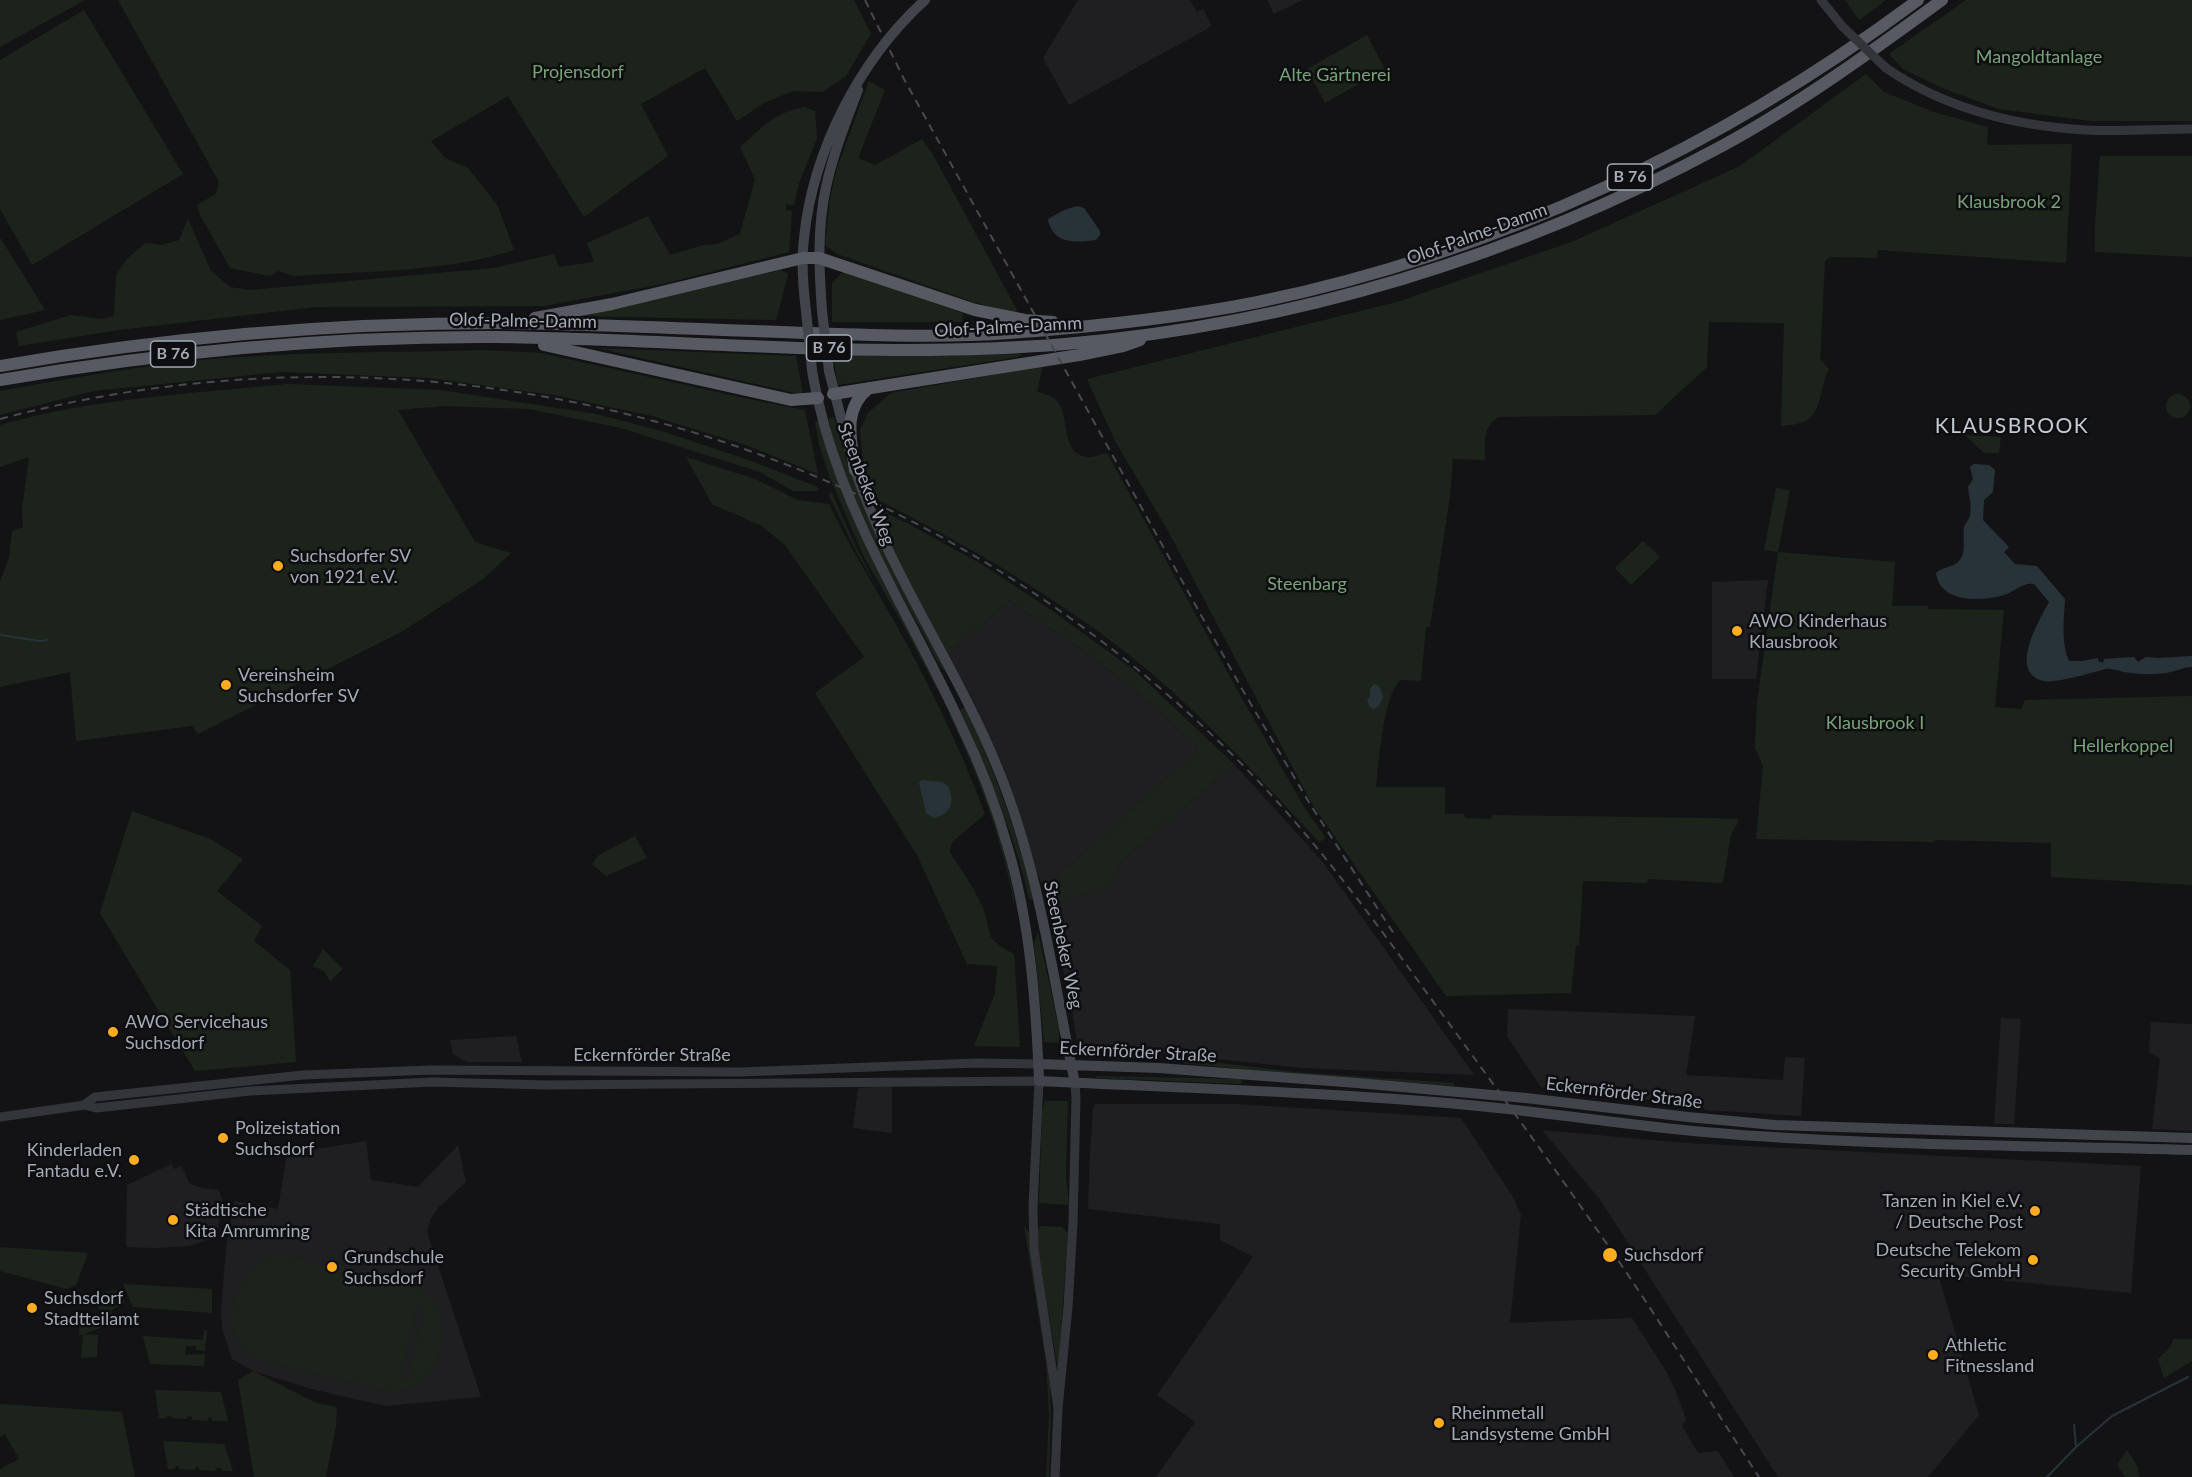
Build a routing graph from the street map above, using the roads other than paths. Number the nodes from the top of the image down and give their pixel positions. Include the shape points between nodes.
1 (925, 0) edge
2 (1821, 0) edge
3 (1918, 0) edge
4 (1942, 0) edge
5 (865, 73) junction
6 (2192, 129) edge
7 (802, 258) junction
8 (819, 258) junction
9 (500, 323) junction
10 (1087, 325) junction
11 (1161, 333) junction
12 (496, 338) junction
13 (0, 366) edge
14 (0, 380) edge
15 (870, 387) junction
16 (833, 394) junction
17 (818, 399) junction
18 (855, 470) junction
19 (958, 682) junction
20 (943, 689) junction
21 (1038, 1064) junction
22 (1071, 1064) junction
23 (1039, 1081) junction
24 (1075, 1083) junction
25 (84, 1105) junction
26 (0, 1117) edge
27 (2192, 1138) edge
28 (2192, 1150) edge
29 (1058, 1408) junction
30 (1055, 1477) edge

1 - 5 main road, Steenbeker Weg via 891,36
2 - 6 street, bridge via 1886,68 1911,85 1961,108 2003,119 2086,130
3 - 10 highway, Olof-Palme-Damm / B 76 via 1835,60 1715,132 1618,182 1518,226 1391,269 1312,290 1188,314
4 - 11 highway, Olof-Palme-Damm / B 76 via 1841,73 1723,145 1624,196 1523,239 1438,269 1319,303
5 - 7 main road, Steenbeker Weg via 845,103 830,139 811,198
5 - 8 main road, Steenbeker Weg via 828,178
7 - 8 highway
7 - 9 highway via 612,304
7 - 17 main road, Steenbeker Weg, bridge
8 - 10 highway via 975,310 1025,320
8 - 16 main road, Steenbeker Weg, bridge
9 - 10 highway, Olof-Palme-Damm / B 76 via 914,335 1006,333
9 - 13 highway, Olof-Palme-Damm / B 76 via 261,331 138,344
11 - 12 highway, Olof-Palme-Damm / B 76 via 1064,344 922,350
11 - 15 highway via 1124,346
12 - 14 highway, Olof-Palme-Damm / B 76 via 252,346
12 - 17 highway via 569,349 791,400
15 - 16 highway
15 - 18 highway via 857,401 850,417
16 - 17 main road
16 - 18 main road, Steenbeker Weg
17 - 20 main road, Steenbeker Weg via 838,469 860,523
18 - 19 main road, Steenbeker Weg via 887,544
19 - 20 main road
19 - 22 main road, Steenbeker Weg via 997,767 1025,848
20 - 21 main road, Steenbeker Weg via 985,780 1009,850 1026,932
21 - 22 main road, Eckernförder Straße
21 - 23 main road, Steenbeker Weg
21 - 25 street, Eckernförder Straße via 740,1072 462,1070 303,1075 95,1097
22 - 24 main road, Steenbeker Weg
22 - 27 main road, Eckernförder Straße via 1482,1094 1775,1125
23 - 24 main road, Eckernförder Straße
23 - 25 street, Eckernförder Straße via 432,1082 250,1091 96,1108
23 - 29 street, Steenbeker Weg via 1034,1249
24 - 28 main road, Eckernförder Straße via 1470,1105 1773,1136
24 - 29 street, Steenbeker Weg via 1073,1223
25 - 26 street, Eckernförder Straße
29 - 30 street, Steenbeker Weg

